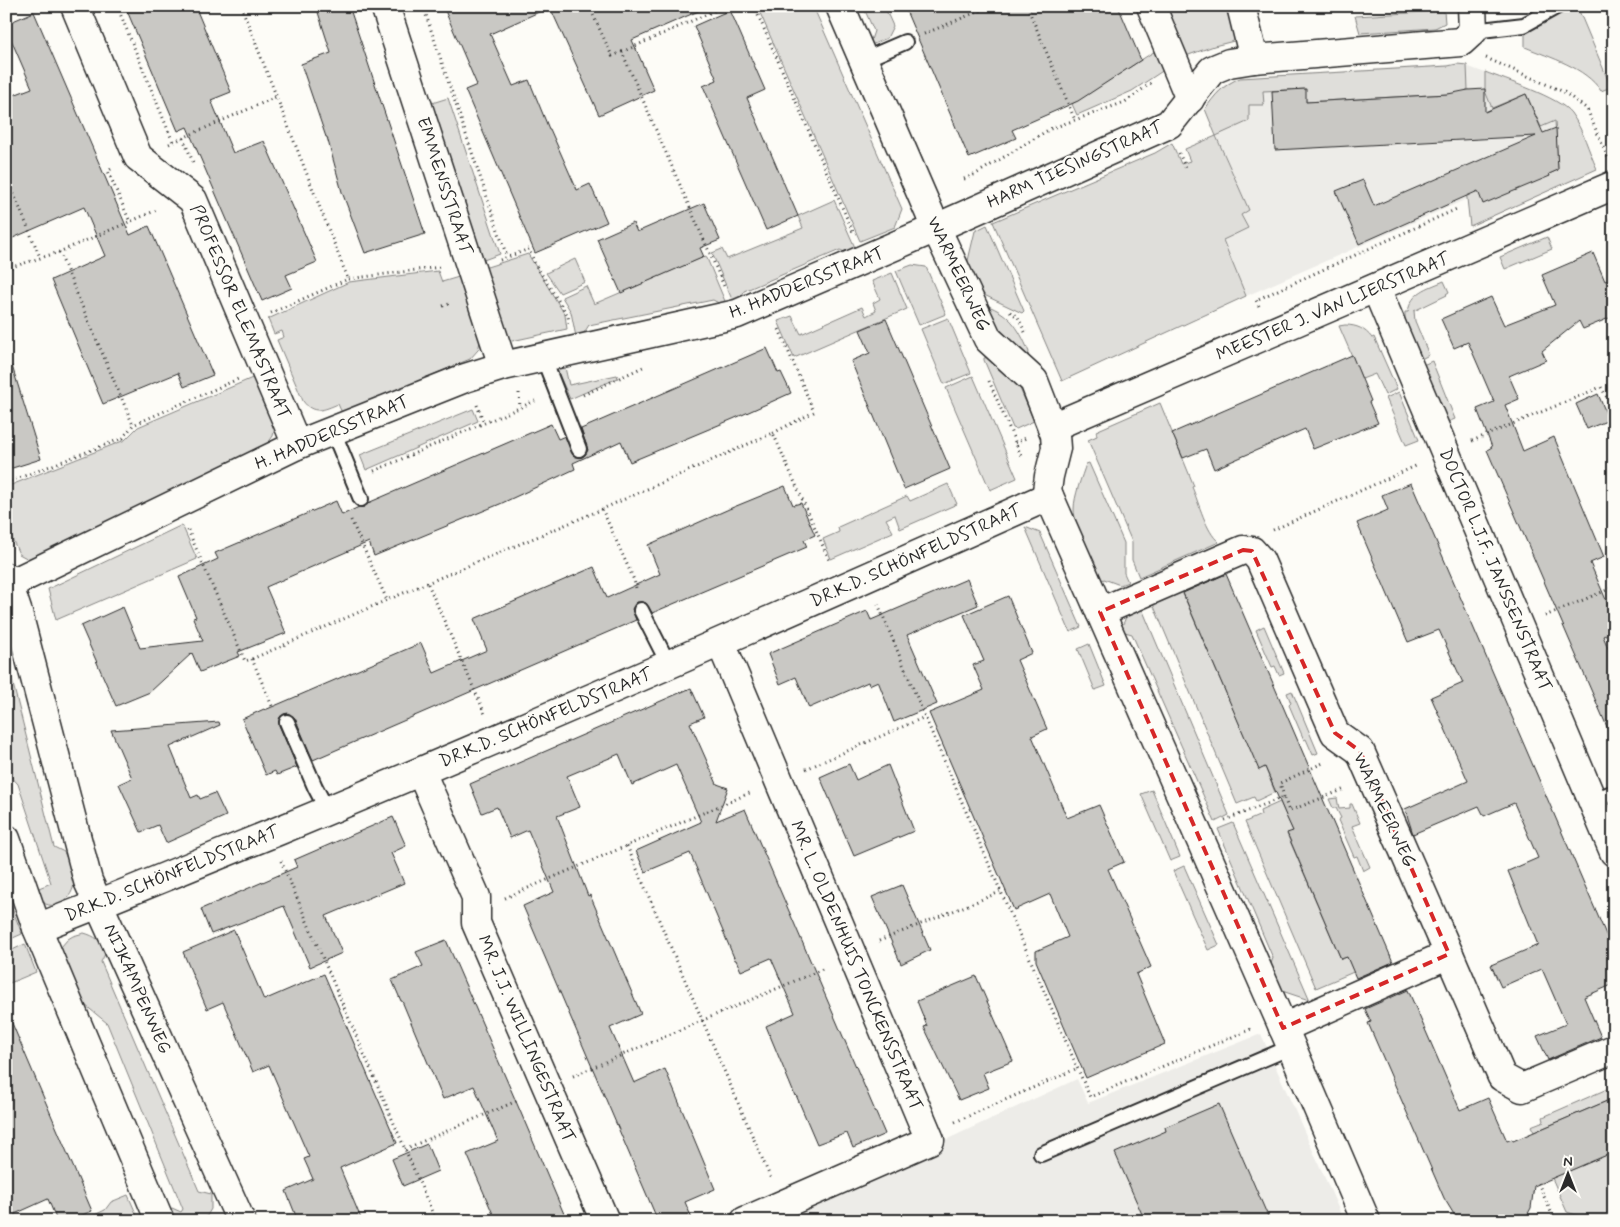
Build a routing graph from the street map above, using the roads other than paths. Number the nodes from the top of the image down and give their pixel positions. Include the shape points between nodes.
1 (75, 6) edge
2 (385, 6) edge
3 (840, 6) edge
4 (1151, 6) edge
5 (1241, 6) edge
6 (1558, 6) edge
7 (1469, 26) edge
8 (905, 42) road end
9 (1254, 59) junction
10 (863, 60) junction
11 (1190, 99) junction
12 (1612, 173) edge
13 (936, 228) junction
14 (1376, 288) junction
15 (543, 357) junction
16 (503, 366) junction
17 (1052, 427) junction
18 (333, 430) junction
19 (297, 445) junction
20 (579, 449) dead end
21 (1048, 494) junction
22 (361, 498) dead end
23 (7, 583) edge
24 (641, 610) road end
25 (1100, 612) junction
26 (721, 643) junction
27 (669, 665) junction
28 (286, 722) road end
29 (422, 772) junction
30 (1603, 796) edge
31 (328, 810) junction
32 (6, 839) edge
33 (1614, 852) edge
34 (100, 905) junction
35 (37, 928) junction
36 (1449, 954) junction
37 (1284, 1031) junction
38 (1614, 1049) edge
39 (1042, 1154) dead end
40 (160, 1221) edge
41 (240, 1221) edge
42 (605, 1221) edge
43 (745, 1221) edge
44 (1366, 1221) edge

1 - 19 street, PROFESSOR ELEMASTRAAT via 138,157 193,200
2 - 16 street, EMMENSSTRAAT
3 - 10 street, WARMEERWEG
4 - 11 street
5 - 9 street
6 - 7 lane via 1524,25
7 - 9 street, HARM TIESINGSTRAAT
8 - 10 lane
9 - 11 street, HARM TIESINGSTRAAT via 1228,62 1212,70
10 - 13 street, WARMEERWEG
11 - 13 street, HARM TIESINGSTRAAT via 1169,124
12 - 14 street, MEESTER J. VAN LIERSTRAAT
13 - 15 street, H. HADDERSSTRAAT via 737,314
13 - 17 street, WARMEERWEG via 988,339 1034,380
14 - 17 street, MEESTER J. VAN LIERSTRAAT
14 - 30 street, DOCTOR L.J.F. JANSSENSTRAAT via 1519,627
15 - 16 street, H. HADDERSSTRAAT
15 - 20 lane
16 - 18 street, H. HADDERSSTRAAT
17 - 21 street, WARMEERWEG via 1056,448
18 - 19 street, H. HADDERSSTRAAT
18 - 22 lane
19 - 23 street, H. HADDERSSTRAAT
21 - 25 street
21 - 26 street, DR.K.D. SCHÖNFELDSTRAAT
23 - 34 street, NIJKAMPENWEG via 88,881
24 - 27 lane
25 - 36 street, WARMEERWEG via 1243,550 1252,551 1260,560 1335,733 1360,750
25 - 37 street
26 - 27 street, DR.K.D. SCHÖNFELDSTRAAT
26 - 43 street, MR. L. OLDENHUIS TONCKENSSTRAAT via 930,1140
27 - 29 street, DR.K.D. SCHÖNFELDSTRAAT
28 - 31 lane
29 - 31 street, DR.K.D. SCHÖNFELDSTRAAT
29 - 42 street, MR. J.J. WILLINGESTRAAT via 476,897 476,923
30 - 33 street, DOCTOR L.J.F. JANSSENSTRAAT
31 - 34 street, DR.K.D. SCHÖNFELDSTRAAT
32 - 35 street
34 - 35 street, DR.K.D. SCHÖNFELDSTRAAT
34 - 41 street, NIJKAMPENWEG
35 - 40 street
36 - 37 street
36 - 38 street via 1502,1077 1522,1088
37 - 39 lane
37 - 44 street

